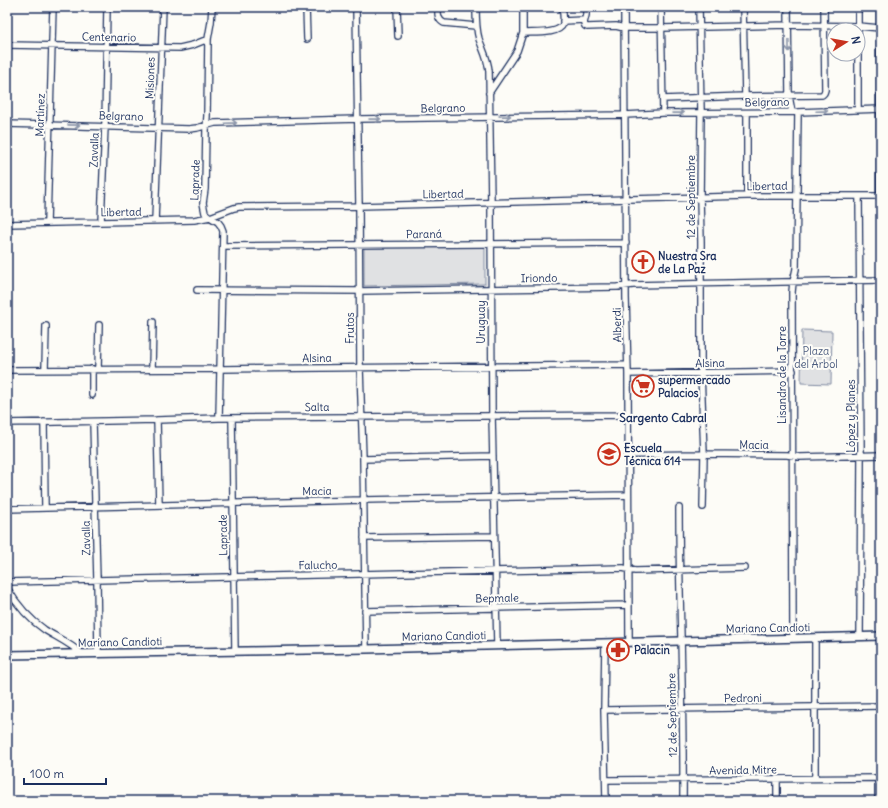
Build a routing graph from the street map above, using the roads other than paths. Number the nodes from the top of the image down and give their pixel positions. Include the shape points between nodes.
1 (53, 7) edge
2 (107, 7) edge
3 (163, 7) edge
4 (212, 7) edge
5 (306, 7) edge
6 (356, 7) edge
7 (397, 7) edge
8 (438, 7) edge
9 (476, 7) edge
10 (522, 7) edge
11 (562, 7) edge
12 (586, 7) edge
13 (624, 7) edge
14 (661, 7) edge
15 (699, 7) edge
16 (743, 7) edge
17 (788, 7) edge
18 (824, 7) edge
19 (858, 7) edge
20 (880, 7) edge
21 (584, 20) junction
22 (563, 21) junction
23 (858, 22) edge
24 (788, 25) junction
25 (476, 26) junction
26 (824, 26) junction
27 (699, 27) junction
28 (744, 27) junction
29 (866, 27) edge
30 (624, 28) junction
31 (662, 28) junction
32 (880, 28) junction
33 (523, 33) junction
34 (398, 36) dead end
35 (208, 39) junction
36 (307, 39) dead end
37 (7, 45) edge
38 (52, 45) junction
39 (106, 46) junction
40 (161, 48) junction
41 (858, 62) edge
42 (489, 93) junction
43 (745, 96) junction
44 (789, 96) junction
45 (700, 98) junction
46 (663, 99) junction
47 (858, 109) junction
48 (880, 109) edge
49 (701, 112) junction
50 (795, 112) junction
51 (663, 113) junction
52 (747, 113) junction
53 (625, 115) junction
54 (489, 117) junction
55 (358, 119) junction
56 (7, 124) edge
57 (50, 125) junction
58 (206, 125) junction
59 (105, 126) junction
60 (159, 127) junction
61 (747, 196) junction
62 (797, 196) junction
63 (859, 196) junction
64 (881, 196) edge
65 (700, 197) junction
66 (625, 200) junction
67 (491, 203) junction
68 (359, 206) junction
69 (210, 217) junction
70 (155, 221) junction
71 (101, 222) junction
72 (46, 223) junction
73 (7, 224) edge
74 (626, 242) junction
75 (491, 243) junction
76 (360, 245) junction
77 (223, 246) junction
78 (881, 280) edge
79 (860, 281) junction
80 (793, 282) junction
81 (701, 284) junction
82 (626, 286) junction
83 (491, 289) junction
84 (197, 290) dead end
85 (222, 290) junction
86 (360, 290) junction
87 (153, 322) dead end
88 (99, 325) dead end
89 (46, 326) dead end
90 (627, 365) junction
91 (492, 367) junction
92 (360, 368) junction
93 (95, 369) junction
94 (152, 369) junction
95 (220, 369) junction
96 (7, 370) edge
97 (45, 370) junction
98 (792, 372) junction
99 (702, 373) junction
100 (628, 374) junction
101 (92, 395) dead end
102 (628, 415) junction
103 (492, 416) junction
104 (361, 417) junction
105 (219, 418) junction
106 (232, 418) junction
107 (157, 420) junction
108 (44, 422) junction
109 (93, 422) junction
110 (7, 423) edge
111 (704, 454) junction
112 (628, 455) junction
113 (792, 455) junction
114 (881, 455) edge
115 (493, 456) junction
116 (861, 456) junction
117 (363, 460) junction
118 (628, 495) junction
119 (494, 498) junction
120 (363, 500) junction
121 (233, 503) junction
122 (159, 505) junction
123 (96, 507) junction
124 (703, 507) dead end
125 (45, 508) junction
126 (679, 508) dead end
127 (7, 509) edge
128 (494, 536) junction
129 (364, 538) junction
130 (745, 568) dead end
131 (628, 570) junction
132 (679, 570) junction
133 (495, 571) junction
134 (365, 574) junction
135 (234, 577) junction
136 (97, 580) junction
137 (7, 582) edge
138 (7, 588) edge
139 (629, 605) junction
140 (497, 608) junction
141 (365, 611) junction
142 (881, 636) edge
143 (860, 637) junction
144 (793, 638) junction
145 (815, 638) junction
146 (681, 641) junction
147 (629, 642) junction
148 (605, 643) junction
149 (497, 645) junction
150 (366, 649) junction
151 (235, 651) junction
152 (82, 654) junction
153 (98, 654) junction
154 (7, 655) edge
155 (881, 706) edge
156 (815, 707) junction
157 (682, 709) junction
158 (604, 710) junction
159 (816, 778) junction
160 (879, 778) edge
161 (777, 779) junction
162 (606, 780) junction
163 (684, 780) junction
164 (606, 801) edge
165 (684, 801) edge
166 (777, 801) edge
167 (878, 801) edge

1 - 38 street, Martínez
2 - 39 street, Zavalla
3 - 40 street, Misiones
4 - 35 street, Laprade
5 - 36 street
6 - 55 street, Frutos
7 - 34 street
8 - 25 street via 438,16 444,23
9 - 25 street, Uruguay
10 - 33 street
11 - 22 street
12 - 21 street
13 - 30 street, Alberdi
14 - 31 street
15 - 27 street, 12 de Septiembre
16 - 28 street
17 - 24 street, Lisandro de la Torre
18 - 26 street
19 - 23 street
20 - 32 street
21 - 22 street
21 - 30 street via 587,27
22 - 33 street via 562,25 551,32
24 - 26 street
24 - 28 street
24 -> 44 street, Lisandro de la Torre
25 - 42 street, Uruguay via 488,62
26 - 44 street via 824,93 822,96
27 - 28 street
27 - 31 street
27 - 45 street, 12 de Septiembre
28 - 43 street
29 - 32 street
30 - 31 street
30 - 53 street, Alberdi
31 - 46 street
32 - 48 street
33 - 42 street via 517,51
35 - 40 street, Centenario via 187,47
35 - 58 street, Laprade
37 - 38 street, Centenario
38 - 39 street, Centenario
38 - 57 street, Martínez
39 - 40 street, Centenario
39 - 59 street, Zavalla
40 - 60 street, Misiones
41 - 47 street
42 - 54 street, Uruguay
43 - 44 street
43 - 45 street
44 - 50 street, Lisandro de la Torre
45 - 46 street
45 - 49 street, 12 de Septiembre
46 - 51 street
47 - 48 street, Belgrano
50 -> 47 street, Belgrano
48 - 64 street
51 -> 49 street, Belgrano
49 - 52 street, Belgrano
49 - 65 street, 12 de Septiembre
50 - 52 street, Belgrano
50 - 62 street, Lisandro de la Torre
51 - 53 street, Belgrano
52 - 61 street
54 -> 53 street, Belgrano
53 - 66 street, Alberdi
55 -> 54 street, Belgrano
54 - 67 street, Uruguay
58 -> 55 street, Belgrano
55 - 68 street, Frutos
56 - 57 street, Belgrano
57 -> 59 street, Belgrano
57 - 72 street, Martínez
58 - 60 street, Belgrano via 189,129
58 - 69 street, Laprade via 203,203 205,213
59 - 60 street, Belgrano
59 - 71 street, Zavalla
60 - 70 street, Misiones
61 - 62 street, Libertad
61 - 65 street, Libertad
62 - 63 street, Libertad
62 - 80 street, Lisandro de la Torre via 796,269
63 - 64 street, Libertad
63 - 79 street, López y Planes
65 - 66 street, Libertad
65 - 81 street, 12 de Septiembre
66 - 67 street, Libertad
66 - 74 street, Alberdi
67 - 68 street, Libertad
67 - 75 street, Uruguay
68 - 69 street, Libertad via 239,207
68 - 76 street, Frutos
69 - 70 street, Libertad
69 - 77 street, Laprade via 221,226
70 - 71 street, Libertad
71 - 72 street, Libertad
72 - 73 street, Libertad
74 - 75 street, Paraná
74 - 82 street, Alberdi
75 - 76 street, Paraná
75 - 83 street, Uruguay
76 - 77 street, Paraná
76 - 86 street, Frutos
77 - 85 street, Laprade
78 - 79 street, Iriondo
79 - 80 street, Iriondo
79 - 116 street, López y Planes
80 - 81 street, Iriondo
80 - 98 street, Lisandro de la Torre
81 - 82 street, Iriondo
81 - 99 street, 12 de Septiembre
82 - 83 street, Iriondo
82 - 90 street, Alberdi
83 - 86 street, Iriondo
83 - 91 street, Uruguay
84 - 85 street, Iriondo
85 - 86 street, Iriondo
85 - 95 street, Laprade
86 - 92 street, Frutos
87 - 94 street
88 - 93 street
89 - 97 street
90 - 91 street, Alsina
90 - 100 street, Alberdi
91 - 92 street, Alsina
91 - 103 street, Uruguay
92 - 95 street, Alsina
92 - 104 street, Frutos
93 - 94 street, Alsina
93 - 97 street, Alsina
93 - 101 street
94 - 95 street, Alsina
95 - 105 street, Laprade
96 - 97 street, Alsina
98 - 99 street, Alsina
98 - 113 street, Lisandro de la Torre
99 - 100 street, Alsina
99 - 111 street, 12 de Septiembre
100 - 102 street, Alberdi
102 - 103 street, Salta
102 - 112 street, Alberdi
103 - 104 street, Salta
103 - 115 street, Uruguay
104 - 106 street, Salta
104 - 117 street, Frutos
105 - 106 street, Salta
105 - 107 street, Salta
106 - 121 street, Laprade
107 - 109 street, Salta
107 - 122 street
108 - 109 street, Salta
108 - 110 street, Salta
108 - 125 street
109 - 123 street, Zavalla
111 - 112 street, Macia
111 - 113 street, Macia
111 - 124 street, 12 de Septiembre
112 - 118 street, Alberdi
113 - 116 street, Macia
113 - 144 street, Lisandro de la Torre
114 - 116 street, Macia
115 - 117 street
115 - 119 street, Uruguay
116 - 143 street, López y Planes
117 - 120 street, Frutos
118 - 119 street, Macia
118 - 131 street, Alberdi
119 - 120 street, Macia
119 - 128 street, Uruguay
120 - 121 street, Macia
120 - 129 street, Frutos
121 - 122 street, Macia
121 - 135 street, Laprade
122 - 123 street, Macia
123 - 125 street, Macia
123 - 136 street, Zavalla
125 - 127 street, Macia
126 - 132 street, 12 de Septiembre
128 - 129 street
128 - 133 street, Uruguay
129 - 134 street, Frutos
130 - 132 street, Falucho
131 - 132 street, Falucho
131 - 133 street, Falucho via 623,568
131 - 139 street, Alberdi
132 - 146 street, 12 de Septiembre
133 - 134 street, Falucho
133 - 140 street, Uruguay
134 - 135 street, Falucho
134 - 141 street, Frutos
135 - 136 street, Falucho
135 - 151 street, Laprade
136 - 137 street, Falucho
136 - 153 street, Zavalla
138 - 152 street via 24,612 44,629 71,644
139 - 140 street, Bepmale
139 - 147 street, Alberdi
140 - 141 street, Bepmale
140 - 149 street, Uruguay
141 - 150 street, Frutos
142 - 143 street, Mariano Candioti
143 - 145 street, Mariano Candioti
144 - 145 street, Mariano Candioti
144 - 146 street, Mariano Candioti
145 - 156 street
146 - 147 street, Mariano Candioti
146 - 157 street, 12 de Septiembre
147 - 148 street, Mariano Candioti
148 - 149 street, Mariano Candioti
148 - 158 street
149 - 150 street, Mariano Candioti
150 - 151 street, Mariano Candioti
151 - 153 street, Mariano Candioti
152 - 153 street, Mariano Candioti
152 - 154 street, Mariano Candioti
155 - 156 street, Pedroni
156 - 157 street, Pedroni
156 - 159 street
157 - 158 street, Pedroni
157 - 163 street, 12 de Septiembre
158 - 162 street
159 - 160 street, Avenida Mitre
159 - 161 street, Avenida Mitre
160 - 167 street
161 - 163 street, Avenida Mitre
161 - 166 street
162 - 163 street, Avenida Mitre
162 - 164 street
163 - 165 street, 12 de Septiembre

